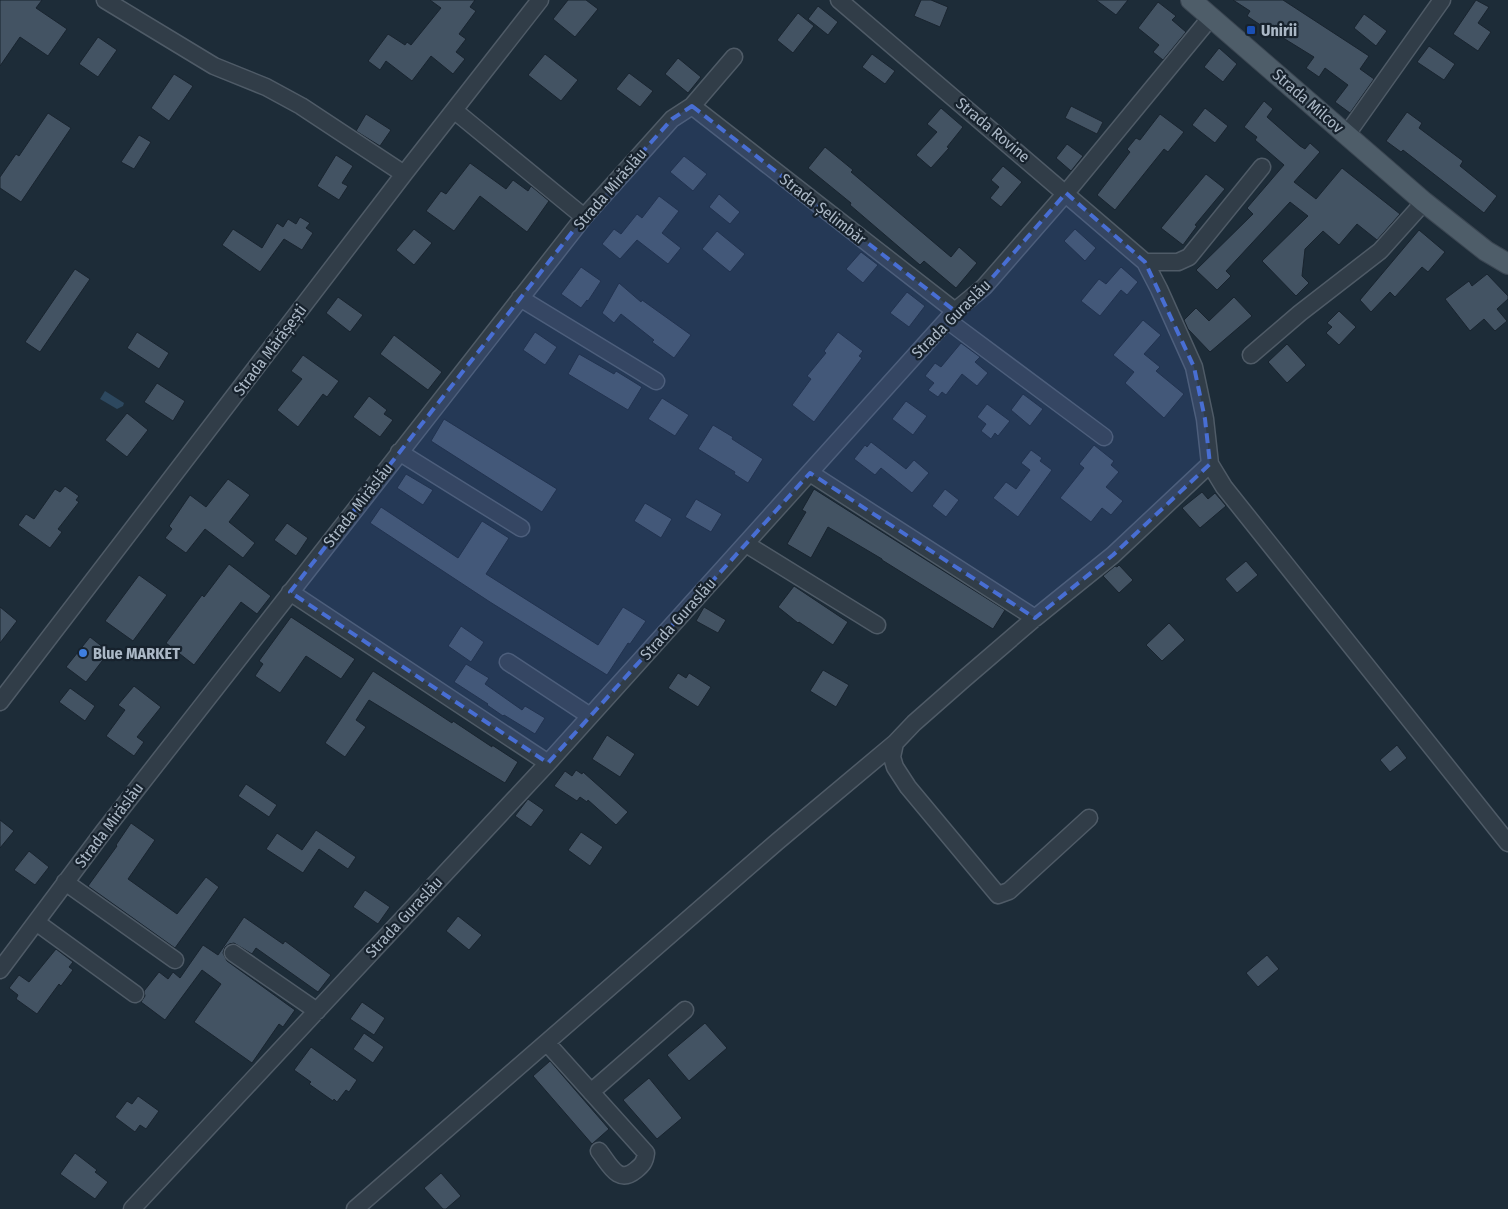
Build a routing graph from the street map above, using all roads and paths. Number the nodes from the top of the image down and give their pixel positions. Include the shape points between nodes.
1 (105, 0) edge
2 (540, 0) edge
3 (839, 0) edge
4 (1192, 0) edge
5 (1442, 0) edge
6 (1211, 17) junction
7 (734, 57) dead end
8 (692, 106) junction
9 (455, 111) junction
10 (1347, 134) junction
11 (1262, 167) dead end
12 (404, 174) junction
13 (1066, 193) junction
14 (1424, 202) junction
15 (584, 217) junction
16 (1145, 262) junction
17 (1508, 264) edge
18 (520, 298) junction
19 (951, 315) junction
20 (1251, 355) dead end
21 (656, 381) dead end
22 (1104, 437) dead end
23 (399, 452) junction
24 (1210, 464) junction
25 (810, 473) junction
26 (521, 528) dead end
27 (746, 544) junction
28 (290, 592) junction
29 (1035, 618) junction
30 (877, 625) dead end
31 (508, 662) dead end
32 (0, 702) edge
33 (590, 716) junction
34 (895, 743) junction
35 (548, 763) junction
36 (1089, 818) dead end
37 (1508, 843) edge
38 (66, 882) junction
39 (36, 922) junction
40 (233, 953) dead end
41 (175, 960) dead end
42 (0, 970) edge
43 (135, 994) dead end
44 (685, 1010) dead end
45 (317, 1011) junction
46 (547, 1043) junction
47 (591, 1092) junction
48 (599, 1151) dead end
49 (132, 1209) edge
50 (355, 1209) edge

1 - 12 street via 214,66 266,87 301,106
2 - 9 street, Strada Mărășești
3 - 13 street, Strada Rovine
4 - 6 main road, Strada Milcov
5 - 10 street
6 - 10 main road, Strada Milcov
6 - 13 street, Strada Guraslău
7 - 8 street, Strada Mirăslău
8 - 15 street, Strada Mirăslău via 672,119
8 - 19 street, Strada Șelimbăr
9 - 12 street, Strada Mărășești
9 - 15 street
10 - 14 main road, Strada Milcov
11 - 16 street via 1189,257 1178,262
12 - 32 street, Strada Mărășești
13 - 16 street, Strada Rovine
13 - 19 street, Strada Guraslău via 984,287
14 - 17 main road, Strada Milcov via 1486,251
14 - 20 street via 1380,251
15 - 18 street, Strada Mirăslău
16 - 24 street via 1194,367
18 - 21 street
18 - 23 street, Strada Mirăslău
19 - 22 street, Strada Șelimbăr
19 - 25 street, Strada Guraslău
23 - 26 street
23 - 28 street, Strada Mirăslău
24 - 29 street via 1113,555
24 - 37 street via 1248,519
25 - 27 street, Strada Guraslău
25 - 29 street
27 - 30 street
27 - 33 street, Strada Guraslău
28 - 35 street
28 - 38 street, Strada Mirăslău
29 - 34 street via 936,703
31 - 33 street
33 - 35 street, Strada Guraslău
34 - 36 street via 892,757 908,787 998,894 1009,891
34 - 46 street
35 - 45 street, Strada Guraslău
38 - 39 street, Strada Mirăslău
38 - 41 street
39 - 42 street, Strada Mirăslău
39 - 43 street
40 - 45 street
44 - 47 street
45 - 49 street, Strada Guraslău
46 - 47 street
46 - 50 street
47 - 48 street via 646,1153 645,1161 624,1177

